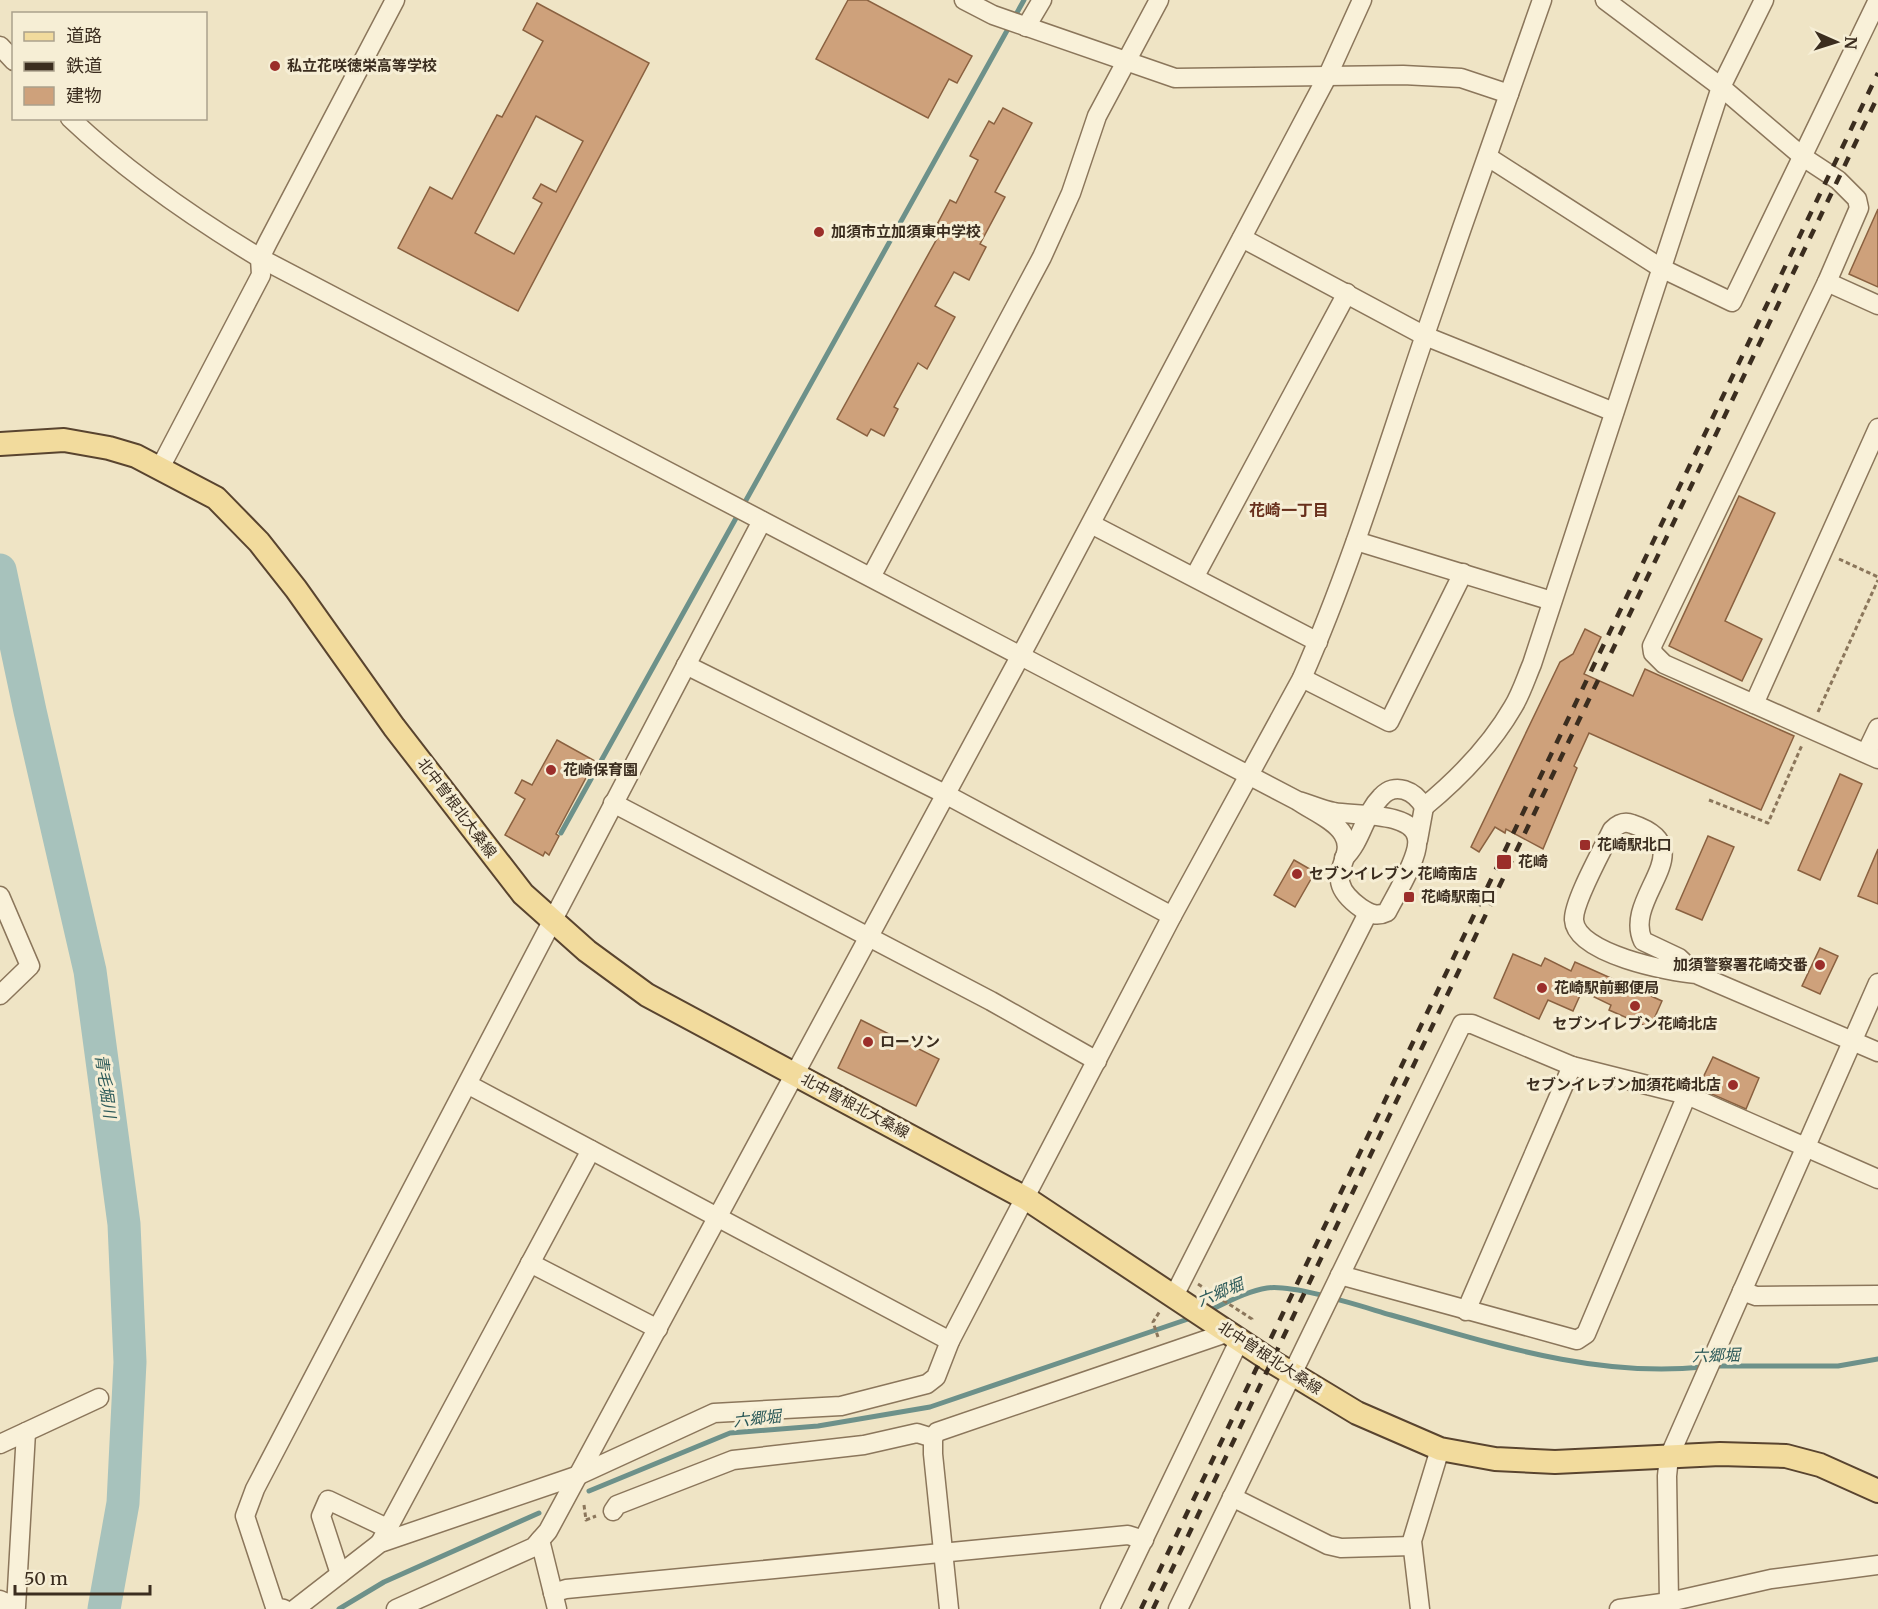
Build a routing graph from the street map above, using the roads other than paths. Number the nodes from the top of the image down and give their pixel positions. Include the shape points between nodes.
1 (394, 0) edge
2 (964, 0) edge
3 (1042, 0) edge
4 (1159, 0) edge
5 (1362, 0) edge
6 (1542, 0) edge
7 (1605, 0) edge
8 (1764, 0) edge
9 (1878, 0) edge
10 (1026, 27) junction
11 (0, 46) edge
12 (12, 60) edge
13 (1125, 61) junction
14 (1328, 75) junction
15 (1721, 87) junction
16 (1509, 94) junction
17 (72, 120) edge
18 (1488, 157) junction
19 (1803, 157) junction
20 (1242, 238) junction
21 (260, 258) junction
22 (1661, 268) junction
23 (1827, 282) junction
24 (1347, 293) junction
25 (1878, 305) edge
26 (1425, 336) junction
27 (1614, 412) junction
28 (1878, 429) edge
29 (0, 444) edge
30 (160, 468) junction
31 (762, 520) junction
32 (1091, 524) junction
33 (1356, 540) junction
34 (1463, 573) junction
35 (1195, 576) junction
36 (871, 577) junction
37 (1552, 601) junction
38 (1318, 642) junction
39 (1021, 655) junction
40 (686, 665) junction
41 (1302, 678) junction
42 (1754, 704) junction
43 (1878, 728) edge
44 (1872, 756) edge
45 (1249, 776) junction
46 (945, 794) junction
47 (1298, 801) junction
48 (612, 803) junction
49 (1424, 807) junction
50 (1371, 815) junction
51 (1418, 840) junction
52 (1344, 858) junction
53 (0, 896) edge
54 (1368, 913) junction
55 (1172, 916) junction
56 (551, 921) junction
57 (868, 938) junction
58 (1696, 974) junction
59 (1878, 982) edge
60 (0, 995) edge
61 (1852, 1041) junction
62 (1878, 1052) edge
63 (1097, 1061) junction
64 (1572, 1066) junction
65 (794, 1073) junction
66 (469, 1085) junction
67 (1687, 1095) junction
68 (1805, 1147) junction
69 (591, 1150) junction
70 (1878, 1179) edge
71 (1027, 1198) junction
72 (717, 1217) junction
73 (530, 1263) junction
74 (1337, 1282) junction
75 (1742, 1291) junction
76 (1878, 1295) edge
77 (1176, 1303) junction
78 (1466, 1311) junction
79 (658, 1329) junction
80 (1228, 1332) junction
81 (950, 1341) junction
82 (1292, 1374) junction
83 (99, 1398) dead end
84 (26, 1432) junction
85 (933, 1438) junction
86 (0, 1444) edge
87 (1440, 1449) junction
88 (1669, 1457) junction
89 (579, 1475) junction
90 (1878, 1491) edge
91 (1232, 1497) junction
92 (613, 1511) road end
93 (383, 1536) junction
94 (540, 1540) junction
95 (1144, 1540) junction
96 (1412, 1546) junction
97 (944, 1551) junction
98 (1878, 1565) edge
99 (340, 1574) junction
100 (0, 1600) edge
101 (555, 1601) edge
102 (1669, 1602) junction
103 (284, 1609) edge
104 (295, 1609) edge
105 (396, 1609) edge
106 (949, 1609) edge
107 (1110, 1609) edge
108 (1178, 1609) edge
109 (1420, 1609) edge
110 (1619, 1609) edge

1 - 21 street
2 - 10 street
3 - 10 street
4 - 13 street
5 - 14 street
6 - 16 street
7 - 15 street
8 - 15 street
9 - 19 street
10 - 13 street
11 - 12 street
13 - 14 street via 1174,78
13 - 36 street via 1097,116 1071,193 1042,257
14 - 16 street via 1461,78
14 - 20 street
15 - 19 street
15 - 22 street
16 - 18 street
17 - 21 street via 131,172 205,225
18 - 22 street
18 - 26 street
19 - 22 street via 1732,302
19 - 23 street via 1851,191 1859,208
20 - 24 street
20 - 32 street
21 - 30 street via 261,275
21 - 31 street
22 - 27 street
23 - 25 street
23 - 42 street via 1652,646 1653,653 1664,664
24 - 26 street
24 - 35 street
26 - 27 street
26 - 33 street
27 - 37 street
28 - 42 street
29 - 30 main road, 北中曽根北大桑線 via 36,440 85,443 136,456
30 - 56 main road, 北中曽根北大桑線 via 216,498 259,543 516,885
31 - 36 street
31 - 40 street
32 - 35 street
32 - 39 street
33 - 34 street
33 - 38 street
34 - 37 street
34 - 41 street via 1389,722
35 - 38 street
36 - 39 street
37 - 49 street via 1514,707 1467,767
38 - 41 street
39 - 45 street
39 - 46 street
40 - 46 street
40 - 48 street
41 - 45 street
42 - 44 street
43 - 44 street
45 - 47 street
45 - 55 street
46 - 55 street
46 - 57 street
47 - 50 street via 1334,812
47 - 52 street via 1339,829 1346,843
48 - 56 street
48 - 57 street
49 - 50 street via 1411,792 1395,789 1381,796
49 - 51 street
50 - 51 street via 1398,820 1412,828
50 - 52 street
51 - 54 street via 1387,912
52 - 54 street via 1339,877 1341,887 1347,897
53 - 60 street via 30,966
54 - 77 street
55 - 63 street
56 - 65 main road, 北中曽根北大桑線 via 647,995
56 - 66 street
57 - 63 street
57 - 65 street
58 - 58 street via 1612,953 1591,943 1577,930 1574,917 1579,901 1616,825 1630,823 1662,842 1662,861 1641,910 1639,933 1648,945 1679,958
58 - 61 street
59 - 61 street
61 - 62 street
61 - 68 street
63 - 71 street
64 - 67 street
64 - 74 street via 1472,1023 1462,1024
64 - 78 street
65 - 71 main road, 北中曽根北大桑線
65 - 72 street
66 - 69 street
66 - 103 street via 255,1489 245,1516 275,1607
67 - 68 street
67 - 78 street via 1586,1334 1577,1340
68 - 70 street
68 - 75 street
69 - 72 street
69 - 73 street
71 - 77 main road, 北中曽根北大桑線
71 - 81 street
72 - 79 street
72 - 81 street
73 - 79 street
73 - 93 street
74 - 78 street
74 - 82 street
75 - 76 street via 1756,1296
75 - 88 street
77 - 80 main road, 北中曽根北大桑線
79 - 89 street
80 - 82 main road, 北中曽根北大桑線
80 - 85 street via 947,1426
80 - 95 street
81 - 89 street via 936,1377 927,1384 841,1406 714,1413
82 - 87 main road, 北中曽根北大桑線 via 1357,1413
82 - 91 street
83 - 84 street
84 - 86 street
84 - 100 street via 16,1607
85 - 92 street via 917,1433 864,1445 733,1461 617,1505
85 - 97 street
87 - 88 main road, 北中曽根北大桑線 via 1521,1462
87 - 96 street
88 - 90 main road, 北中曽根北大桑線 via 1785,1456 1820,1465
88 - 102 street
89 - 93 street
89 - 94 street
91 - 96 street via 1328,1545
91 - 108 street
93 - 99 street
93 - 99 street via 328,1500 321,1516
94 - 101 street
94 - 105 street via 534,1547
95 - 97 street via 1128,1535
95 - 107 street
96 - 109 street
97 - 101 street via 566,1589
97 - 106 street
98 - 102 street via 1771,1579
99 - 104 street
102 - 110 street

